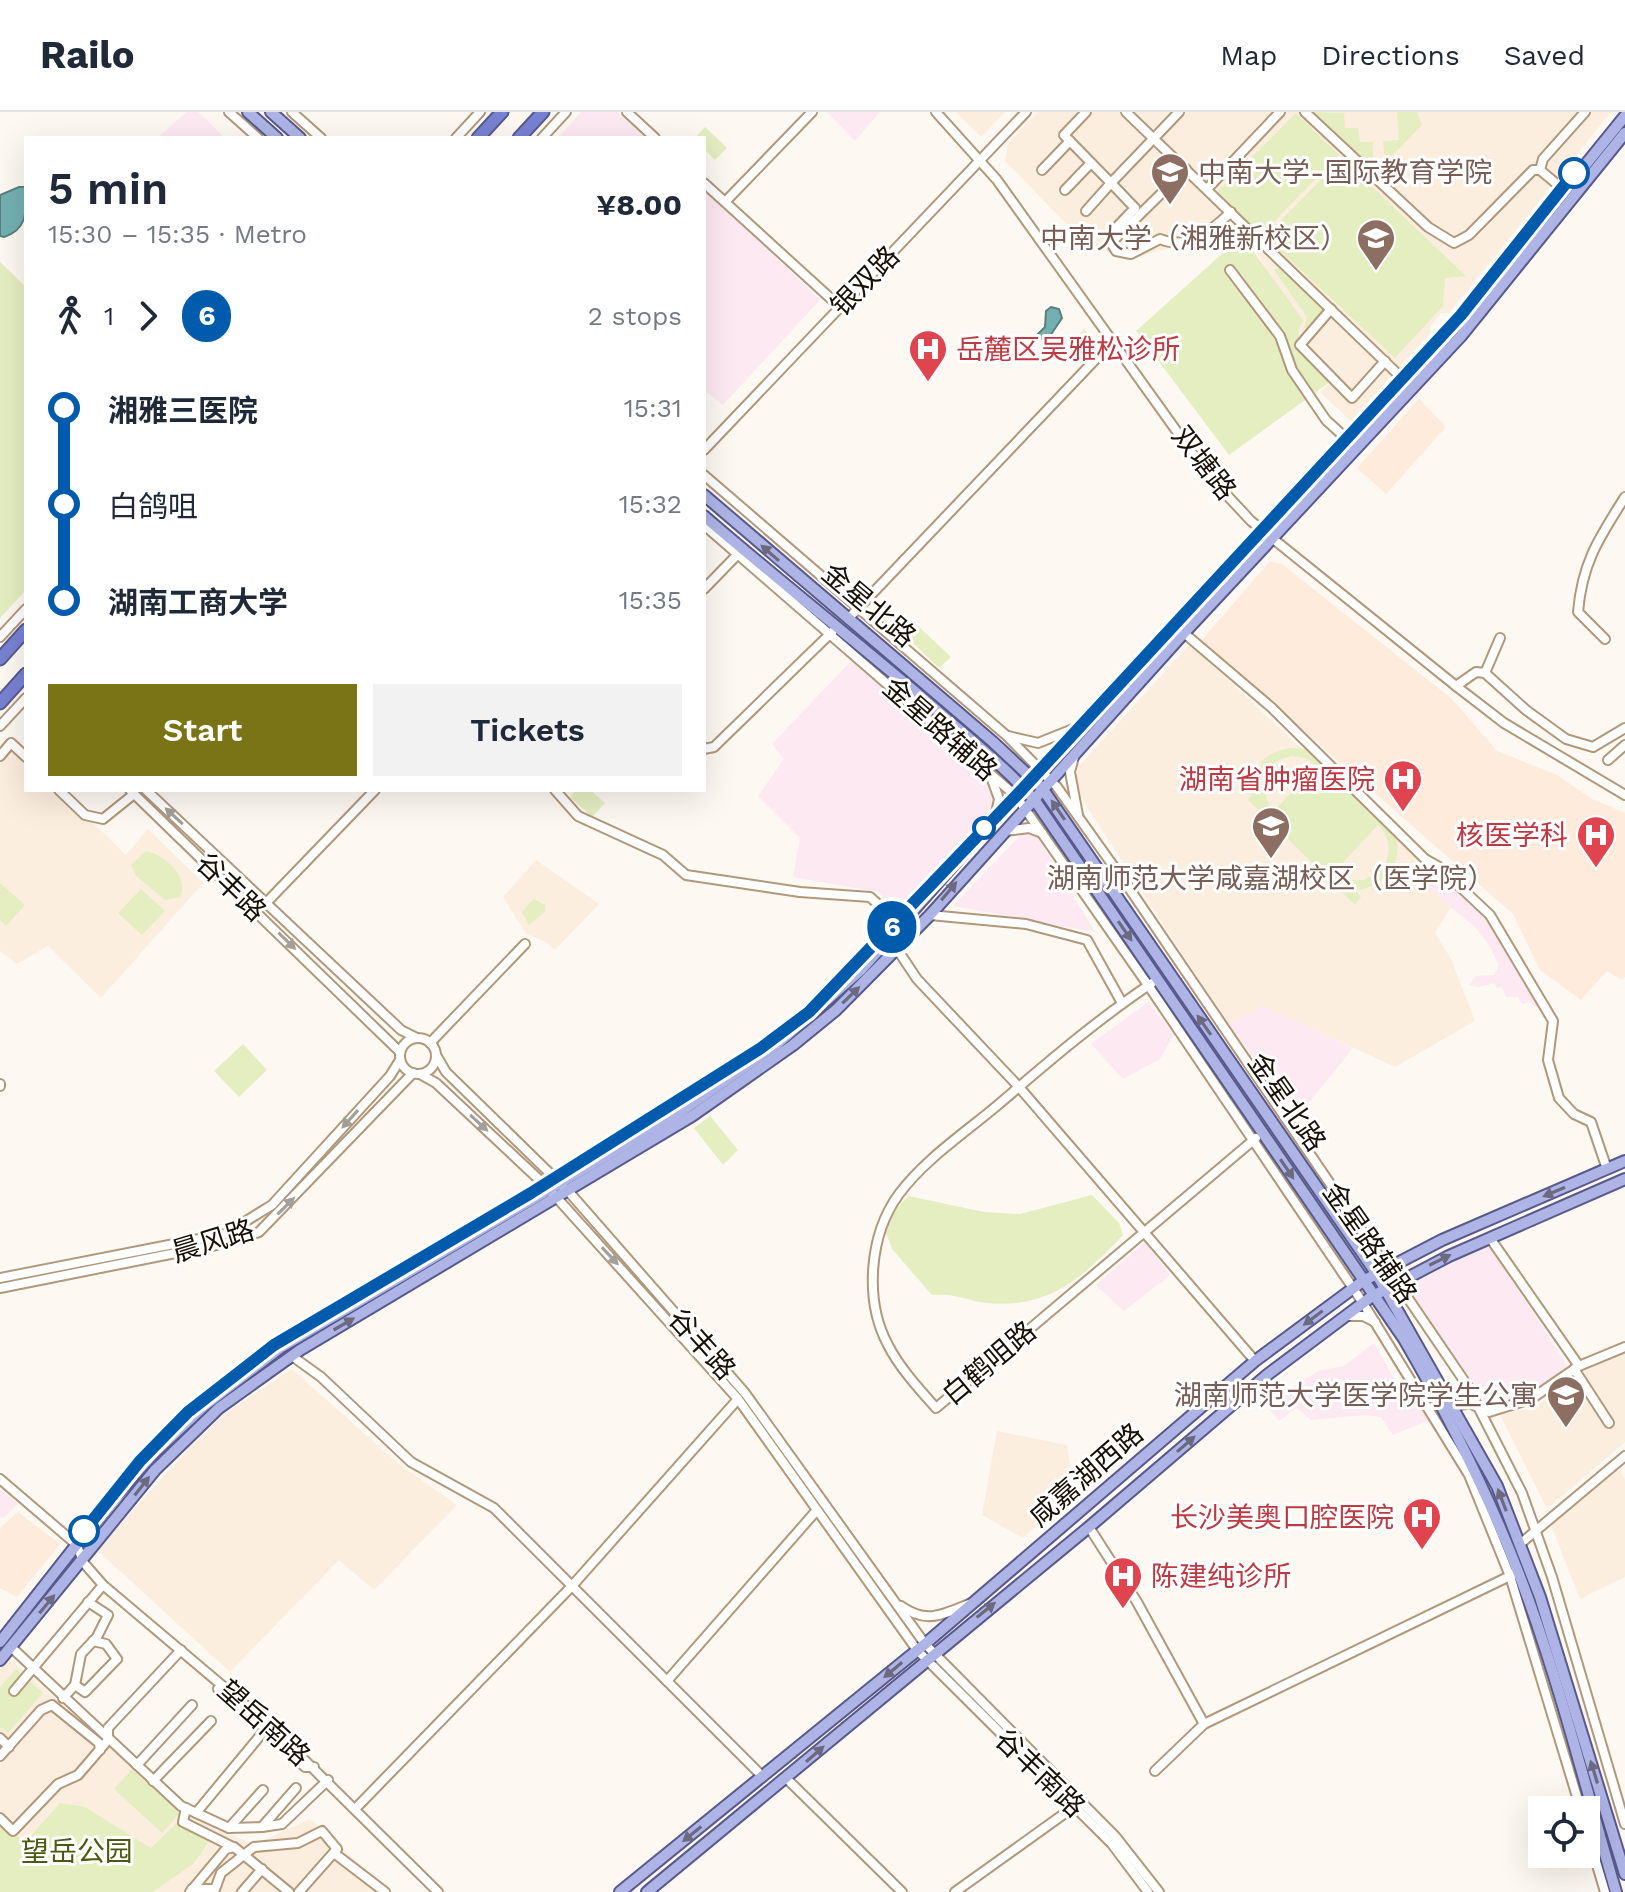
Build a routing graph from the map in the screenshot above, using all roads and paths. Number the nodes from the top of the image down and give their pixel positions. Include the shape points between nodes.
1 (229, 112) edge
2 (248, 112) edge
3 (271, 112) edge
4 (292, 112) edge
5 (480, 112) edge
6 (543, 112) edge
7 (566, 112) edge
8 (627, 112) edge
9 (812, 112) edge
10 (936, 112) edge
11 (1026, 112) edge
12 (1086, 112) edge
13 (1126, 112) edge
14 (1179, 112) edge
15 (1280, 112) edge
16 (1305, 112) edge
17 (1585, 112) edge
18 (500, 113) edge
19 (1625, 116) edge
20 (1625, 133) edge
21 (256, 136) edge
22 (275, 136) edge
23 (298, 136) edge
24 (319, 136) edge
25 (458, 136) edge
26 (480, 136) edge
27 (521, 136) edge
28 (544, 136) edge
29 (653, 136) edge
30 (1154, 139) junction
31 (1070, 141) junction
32 (981, 159) junction
33 (1091, 163) junction
34 (1186, 169) junction
35 (1042, 170) dead end
36 (1540, 170) junction
37 (1111, 183) junction
38 (706, 185) edge
39 (1207, 189) junction
40 (1065, 190) dead end
41 (1564, 190) junction
42 (725, 202) junction
43 (1086, 211) dead end
44 (1231, 212) junction
45 (1111, 233) dead end
46 (1230, 270) dead end
47 (840, 307) junction
48 (1331, 309) junction
49 (1114, 340) junction
50 (1385, 361) junction
51 (1406, 382) junction
52 (1350, 442) junction
53 (706, 448) edge
54 (706, 477) edge
55 (706, 497) edge
56 (1625, 497) edge
57 (706, 518) edge
58 (706, 526) edge
59 (1269, 536) junction
60 (740, 551) junction
61 (706, 587) edge
62 (24, 611) edge
63 (848, 619) junction
64 (833, 630) junction
65 (24, 632) edge
66 (1184, 633) junction
67 (0, 637) edge
68 (1500, 638) dead end
69 (1605, 639) dead end
70 (0, 659) edge
71 (1485, 673) junction
72 (24, 676) edge
73 (1456, 686) junction
74 (24, 700) edge
75 (0, 703) edge
76 (1082, 724) junction
77 (0, 726) edge
78 (1625, 728) edge
79 (1007, 736) junction
80 (1625, 745) edge
81 (706, 749) edge
82 (1076, 752) junction
83 (24, 755) edge
84 (0, 756) edge
85 (1608, 760) dead end
86 (988, 770) junction
87 (1036, 774) junction
88 (1050, 780) junction
89 (1042, 788) junction
90 (61, 792) edge
91 (132, 792) edge
92 (148, 792) edge
93 (373, 792) edge
94 (557, 792) edge
95 (1020, 792) junction
96 (1625, 795) edge
97 (1029, 802) junction
98 (994, 819) junction
99 (1079, 819) junction
100 (1001, 833) junction
101 (1045, 835) junction
102 (266, 903) junction
103 (930, 915) junction
104 (901, 925) junction
105 (525, 944) dead end
106 (897, 949) junction
107 (1159, 978) junction
108 (1148, 985) junction
109 (1122, 1003) junction
110 (417, 1038) junction
111 (430, 1043) junction
112 (436, 1055) junction
113 (400, 1056) junction
114 (417, 1074) junction
115 (1019, 1087) junction
116 (1263, 1132) junction
117 (1252, 1141) junction
118 (1625, 1161) edge
119 (1607, 1169) junction
120 (1625, 1179) edge
121 (560, 1182) junction
122 (548, 1188) junction
123 (569, 1192) junction
124 (557, 1199) junction
125 (1145, 1232) junction
126 (1490, 1238) junction
127 (1381, 1271) junction
128 (0, 1278) edge
129 (1396, 1282) junction
130 (1358, 1284) junction
131 (0, 1288) edge
132 (1385, 1288) junction
133 (1367, 1300) junction
134 (1345, 1316) junction
135 (1376, 1323) junction
136 (1625, 1347) edge
137 (292, 1356) junction
138 (1255, 1361) junction
139 (1576, 1368) junction
140 (738, 1399) junction
141 (1454, 1407) junction
142 (1609, 1423) dead end
143 (1625, 1456) edge
144 (0, 1479) edge
145 (817, 1510) junction
146 (1089, 1527) junction
147 (1520, 1544) junction
148 (77, 1545) junction
149 (94, 1548) junction
150 (83, 1562) junction
151 (1514, 1574) junction
152 (103, 1585) junction
153 (572, 1586) junction
154 (893, 1601) junction
155 (88, 1602) junction
156 (975, 1602) junction
157 (93, 1641) junction
158 (0, 1642) edge
159 (11, 1647) junction
160 (921, 1647) junction
161 (181, 1650) junction
162 (932, 1657) junction
163 (0, 1660) edge
164 (32, 1669) junction
165 (667, 1681) junction
166 (75, 1685) junction
167 (218, 1689) dead end
168 (14, 1691) dead end
169 (63, 1698) junction
170 (192, 1705) dead end
171 (211, 1721) dead end
172 (1204, 1724) junction
173 (269, 1725) junction
174 (0, 1738) edge
175 (108, 1740) junction
176 (100, 1750) junction
177 (3, 1751) edge
178 (137, 1765) junction
179 (1155, 1771) dead end
180 (763, 1777) junction
181 (787, 1779) junction
182 (328, 1780) junction
183 (153, 1781) junction
184 (296, 1788) dead end
185 (263, 1790) dead end
186 (1577, 1796) edge
187 (1075, 1806) junction
188 (186, 1808) junction
189 (356, 1808) junction
190 (196, 1813) junction
191 (0, 1818) edge
192 (1625, 1824) edge
193 (262, 1827) junction
194 (229, 1828) junction
195 (234, 1847) junction
196 (334, 1853) junction
197 (245, 1854) junction
198 (1598, 1868) edge
199 (262, 1869) junction
200 (1625, 1874) edge
201 (191, 1890) edge
202 (283, 1890) edge
203 (214, 1891) edge
204 (242, 1892) edge
205 (299, 1892) edge
206 (385, 1892) edge
207 (438, 1892) edge
208 (620, 1892) edge
209 (647, 1892) edge
210 (902, 1892) edge
211 (955, 1892) edge
212 (1148, 1892) edge
213 (1159, 1892) edge
214 (1605, 1892) edge
215 (1616, 1892) edge

1 - 21 street
2 - 22 main road
3 - 23 main road
4 - 24 street
5 - 25 street
6 - 27 highway
7 - 28 street
8 - 29 street
9 - 42 street
10 - 32 street, 双塘路
11 - 32 street, 银双路
12 - 31 street via 1064,135
13 - 30 street
14 - 30 street
15 - 39 street
16 - 36 street via 1428,227 1454,243 1469,235 1533,170
17 - 36 street via 1543,159
18 - 26 highway
19 - 41 main road
20 - 59 main road via 1461,336
30 - 34 street
30 - 37 street
31 - 33 street
31 - 35 street
32 - 47 street, 银双路
32 - 49 street, 双塘路
33 - 37 street
33 - 40 street
34 - 39 street
34 - 44 street via 1111,243 1116,251 1131,254 1160,239 1172,245 1193,239 1209,233
36 - 41 street
37 - 43 street
37 - 45 street via 1135,208
38 - 42 street
39 - 44 street
41 - 51 main road
42 - 47 street
44 - 48 street
46 - 52 street via 1280,336 1292,370 1326,420
47 - 53 street, 银双路
48 - 50 street
48 - 50 street via 1300,345 1352,398
49 - 59 street, 双塘路 via 1208,475
49 - 63 street
50 - 51 street
51 - 52 main road
52 - 59 main road
54 - 79 street, 金星路辅路
63 -> 55 main road, 金星北路
56 - 69 street via 1592,549 1580,586 1578,612
57 - 60 main road, 金星北路
58 - 60 street
59 - 66 main road
59 - 73 street, 双塘路
59 - 76 main road
60 - 61 street
60 - 64 main road, 金星北路
62 - 67 street
63 - 87 main road, 金星北路
64 - 81 street via 714,747
64 - 86 street, 金星路辅路
64 - 95 main road, 金星北路
65 - 70 highway
66 - 82 main road
66 - 119 street via 1272,708 1499,927 1553,1021 1548,1060 1559,1098 1568,1110 1591,1122
68 - 71 street
71 - 73 street via 1476,672
71 - 78 street via 1566,739 1593,747
72 - 75 highway
73 - 96 street, 双塘路 via 1504,723
74 - 77 street
76 - 79 street via 1038,743
76 - 87 main road
79 - 87 street, 金星路辅路
80 - 85 street
82 - 88 main road
82 - 99 street via 1070,772
83 - 84 street via 11,743
86 - 95 street, 金星路辅路
86 - 98 street via 999,799
87 - 88 street, 金星路辅路
87 - 89 main road, 金星北路
87 - 95 main road
88 - 89 main road
88 - 99 street, 金星路辅路
89 - 97 main road
127 -> 89 main road, 金星北路
90 - 91 street via 85,815 103,819
91 -> 113 street, 谷丰路
102 -> 92 street, 谷丰路
93 - 102 street
94 - 104 street via 578,816 663,855 686,875 870,897
95 - 97 main road, 金星北路
95 - 98 main road
97 - 100 main road
97 - 101 street, 金星路辅路
97 -> 107 main road, 金星北路
98 - 104 main road
99 - 127 street, 金星路辅路
100 - 101 street via 1029,828
103 -> 100 main road
101 - 108 street, 金星路辅路
102 - 110 street, 谷丰路 via 401,1030
103 - 106 main road
103 - 109 street via 1026,924 1087,940
104 - 121 main road via 862,969 776,1045 679,1113
105 - 111 street
106 - 115 street via 917,979
123 -> 106 main road via 793,1045
107 - 108 street, 白鹤咀路
107 - 116 main road, 金星北路
108 - 109 street, 白鹤咀路
108 - 117 street, 金星路辅路
109 - 115 street, 白鹤咀路
110 - 111 street
110 - 113 street via 406,1042
111 - 112 street
112 - 114 street via 433,1065
112 - 121 street, 谷丰路 via 446,1072
113 - 114 street
113 -> 128 street, 晨风路 via 390,1076 272,1205 251,1221 225,1234
114 -> 122 street, 谷丰路 via 436,1083
131 -> 114 street, 晨风路 via 259,1232
115 - 125 street
115 - 125 street, 白鹤咀路 via 921,1171 883,1221 873,1281 877,1317 888,1345 936,1408
116 - 117 street, 白鹤咀路
116 -> 130 main road, 金星北路
117 - 125 street, 白鹤咀路
117 - 130 street, 金星路辅路
118 - 119 main road, 咸嘉湖西路
119 -> 127 main road, 咸嘉湖西路
120 - 126 main road, 咸嘉湖西路
121 - 122 main road
121 - 123 street, 谷丰路
122 - 124 street, 谷丰路
122 - 148 main road via 280,1348 156,1451
123 - 124 main road
123 - 154 street, 谷丰路 via 745,1393
137 -> 124 main road
124 -> 140 street, 谷丰路
125 - 138 street
129 -> 126 main road, 咸嘉湖西路
126 - 139 street
127 - 129 street, 金星路辅路
127 - 130 main road, 咸嘉湖西路
127 - 132 main road, 金星北路
129 - 132 main road, 咸嘉湖西路
129 - 192 street, 金星路辅路 via 1467,1385 1522,1493
130 - 133 main road, 金星北路
130 -> 138 main road, 咸嘉湖西路
132 - 133 main road, 咸嘉湖西路
132 - 141 main road, 金星北路
133 - 134 main road, 咸嘉湖西路
133 - 135 street, 金星路辅路
133 - 151 main road, 金星北路 via 1404,1339 1448,1414 1487,1495
134 - 135 street
146 -> 134 main road, 咸嘉湖西路 via 1267,1375
135 - 151 street, 金星路辅路 via 1469,1475
136 - 139 street
149 -> 137 main road via 155,1470 219,1408
137 - 153 street via 411,1462 494,1508
138 - 156 main road, 咸嘉湖西路
139 - 141 street via 1531,1399 1489,1412 1469,1403
139 - 142 street
140 - 145 street, 谷丰路
140 - 153 street
147 -> 141 main road, 金星北路 via 1497,1486
143 - 147 street
144 - 148 street
145 - 160 street, 谷丰路
145 - 165 street
162 -> 146 main road, 咸嘉湖西路
146 - 172 street
200 -> 147 main road, 金星北路
148 - 149 street
148 - 150 street
148 - 158 main road
149 - 150 main road
150 - 152 street, 望岳南路
159 -> 150 main road
151 - 172 street
151 - 186 street, 金星路辅路
151 - 215 main road, 金星北路
152 - 155 street
152 - 161 street, 望岳南路
153 - 165 street
153 - 189 street
154 - 156 street via 928,1619
154 - 160 street, 谷丰路
155 - 157 street via 108,1615
155 - 164 street
156 - 160 main road, 咸嘉湖西路
157 - 166 street via 77,1662
157 - 166 street via 106,1644 117,1659 85,1692
159 - 163 main road
159 - 164 street
160 - 162 street, 谷丰路
160 -> 180 main road, 咸嘉湖西路
161 - 173 street, 望岳南路
161 - 175 street via 108,1728
181 -> 162 main road, 咸嘉湖西路
162 - 187 street, 谷丰南路
162 - 213 street, 谷丰南路 via 1115,1836
164 - 168 street
164 - 169 street
165 - 180 street
166 - 169 street
167 - 173 street via 258,1724
169 - 175 street
170 - 178 street
171 - 183 street
172 - 179 street
173 - 182 street, 望岳南路
173 - 190 street
174 - 177 street
175 - 176 street
175 - 178 street
176 - 177 street via 99,1743 52,1705
176 - 191 street via 13,1831
178 - 183 street
180 -> 208 main road, 咸嘉湖西路
181 - 209 main road, 咸嘉湖西路
181 - 210 street
182 - 189 street, 望岳南路
182 - 193 street via 282,1824
183 - 188 street
184 - 193 street
185 - 194 street
187 - 211 street
187 - 212 street, 谷丰南路
188 - 190 street
188 - 195 street via 183,1822
189 - 207 street, 望岳南路
190 - 194 street
193 - 194 street
195 - 197 street
195 - 201 street via 226,1849
196 - 197 street via 336,1845 316,1831 298,1843 266,1844
196 - 205 street
196 - 206 street
197 - 199 street
197 - 203 street via 221,1873
198 - 214 street
199 - 202 street
199 - 204 street
201 - 203 street

